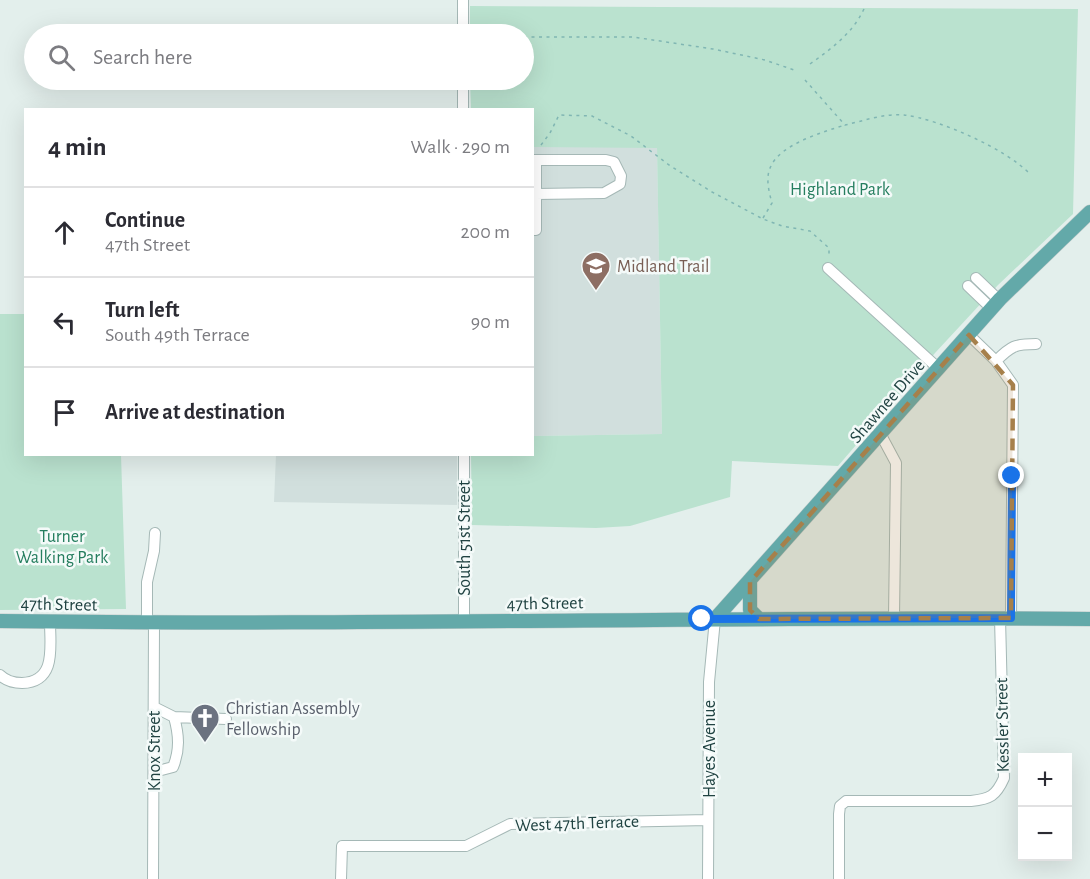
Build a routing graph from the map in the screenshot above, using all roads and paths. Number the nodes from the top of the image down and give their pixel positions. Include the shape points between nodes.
1 (463, 0) edge
2 (864, 9) dead end
3 (463, 24) edge
4 (534, 38) edge
5 (810, 64) dead end
6 (794, 70) dead end
7 (806, 80) dead end
8 (463, 90) edge
9 (463, 108) edge
10 (845, 125) junction
11 (541, 145) dead end
12 (534, 160) edge
13 (1030, 174) dead end
14 (536, 194) junction
15 (1090, 212) edge
16 (763, 219) junction
17 (534, 230) edge
18 (828, 268) joint
19 (972, 282) dead end
20 (996, 304) junction
21 (969, 335) junction
22 (1036, 344) dead end
23 (996, 361) junction
24 (939, 369) junction
25 (881, 435) junction
26 (464, 456) edge
27 (155, 533) dead end
28 (750, 582) junction
29 (894, 618) junction
30 (1006, 618) junction
31 (715, 619) junction
32 (759, 619) junction
33 (1090, 619) edge
34 (0, 621) edge
35 (50, 622) junction
36 (464, 622) junction
37 (151, 623) junction
38 (0, 675) edge
39 (154, 707) junction
40 (174, 717) junction
41 (226, 719) dead end
42 (154, 772) junction
43 (708, 820) junction
44 (153, 879) edge
45 (341, 879) edge
46 (708, 879) edge
47 (839, 879) edge

1 - 3 street
2 - 5 path via 844,38
4 - 6 path via 633,37 713,49
7 - 10 path
8 - 9 street
10 - 13 path via 904,115 975,139 1019,162
10 - 16 path via 789,146 771,165 768,186 772,203
11 - 16 path via 558,116 592,116 631,136 712,192
12 - 14 street
12 - 14 street via 606,160 614,162 621,176 620,184 604,194
14 - 17 street
15 - 20 main road, Shawnee Drive
16 - 18 path via 810,231 829,248
18 - 24 street
19 - 20 street
20 - 21 main road, Shawnee Drive
21 - 23 street, Kessler Street
21 - 24 main road, Shawnee Drive
22 - 23 street via 1018,344
23 - 30 street, Kessler Street via 1013,385
24 - 25 main road, Shawnee Drive
25 - 28 main road, Shawnee Drive
25 - 29 street via 896,463
26 - 36 street, South 51st Street
27 - 37 street, Knox Street via 147,582
28 - 31 main road, Shawnee Drive
28 - 32 main road via 750,610
29 - 30 main road, 47th Street
29 - 32 main road, 47th Street
30 - 33 main road, 47th Street
30 - 47 street, Kessler Street via 1004,778 998,790 987,799 971,801 846,801 840,806
31 - 32 main road, 47th Street
31 - 36 main road, 47th Street
31 - 43 street, Hayes Avenue via 709,682
34 - 35 main road, 47th Street
35 - 37 main road, 47th Street
35 - 38 street via 50,661 44,674 23,683 10,682
36 - 37 main road, 47th Street
37 - 39 street, Knox Street
39 - 40 street
39 - 42 street, Knox Street
40 - 41 street
40 - 42 street via 178,733 173,767
42 - 44 street, Knox Street
43 - 45 street, West 47th Terrace via 510,824 466,846 342,846
43 - 46 street, Hayes Avenue

